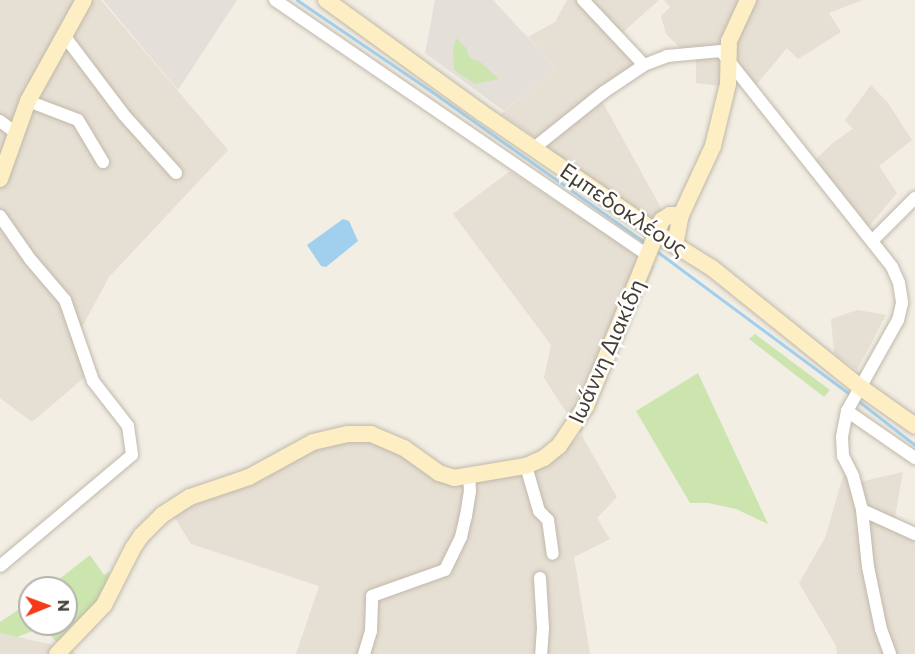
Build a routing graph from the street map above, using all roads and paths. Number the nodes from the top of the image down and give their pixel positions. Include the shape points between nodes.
1 (84, 0) edge
2 (275, 0) edge
3 (326, 0) edge
4 (748, 0) edge
5 (587, 1) edge
6 (63, 34) junction
7 (730, 61) junction
8 (644, 65) junction
9 (28, 101) junction
10 (0, 121) edge
11 (16, 133) junction
12 (534, 148) junction
13 (103, 162) dead end
14 (176, 173) dead end
15 (0, 178) edge
16 (915, 198) edge
17 (681, 215) junction
18 (0, 216) edge
19 (656, 232) junction
20 (872, 241) junction
21 (675, 245) junction
22 (648, 255) junction
23 (860, 387) junction
24 (849, 408) junction
25 (915, 426) edge
26 (915, 458) edge
27 (526, 466) junction
28 (469, 475) junction
29 (862, 510) junction
30 (915, 534) edge
31 (553, 554) dead end
32 (0, 566) edge
33 (540, 578) dead end
34 (57, 654) edge
35 (364, 654) edge
36 (541, 654) edge
37 (890, 654) edge

1 - 6 street
2 - 22 street
3 - 12 street, Εμπεδοκλέους
4 - 7 street via 729,41
5 - 8 street
6 - 9 street
6 - 14 street via 131,123
7 - 8 street via 724,52 713,50 666,56
7 - 17 street via 715,140
7 - 20 street
8 - 12 street
9 - 11 street
9 - 13 street via 78,120
10 - 11 street
11 - 15 street
12 - 19 street, Εμπεδοκλέους
16 - 20 street
17 - 19 street via 666,217
17 - 21 street
18 - 32 street via 65,300 93,381 128,426 132,455
19 - 21 street, Εμπεδοκλέους
19 - 22 street, Ιωάννη Διακίδη
20 - 23 street via 892,267 902,303 891,335
21 - 23 street, Εμπεδοκλέους via 737,286
22 - 27 street, Ιωάννη Διακίδη via 577,422 559,446
23 - 24 street
23 - 25 street, Εμπεδοκλέους
24 - 26 street
24 - 29 street via 842,437 843,456
27 - 28 street, Ιωάννη Διακίδη
27 - 31 street via 539,511 548,520
28 - 34 street, Ιωάννη Διακίδη via 443,475 404,448 371,434 330,437 308,444 249,477 190,497 162,515 133,548 104,605
28 - 35 street via 464,527 445,570 372,596 371,631
29 - 30 street
29 - 37 street via 868,567
33 - 36 street

